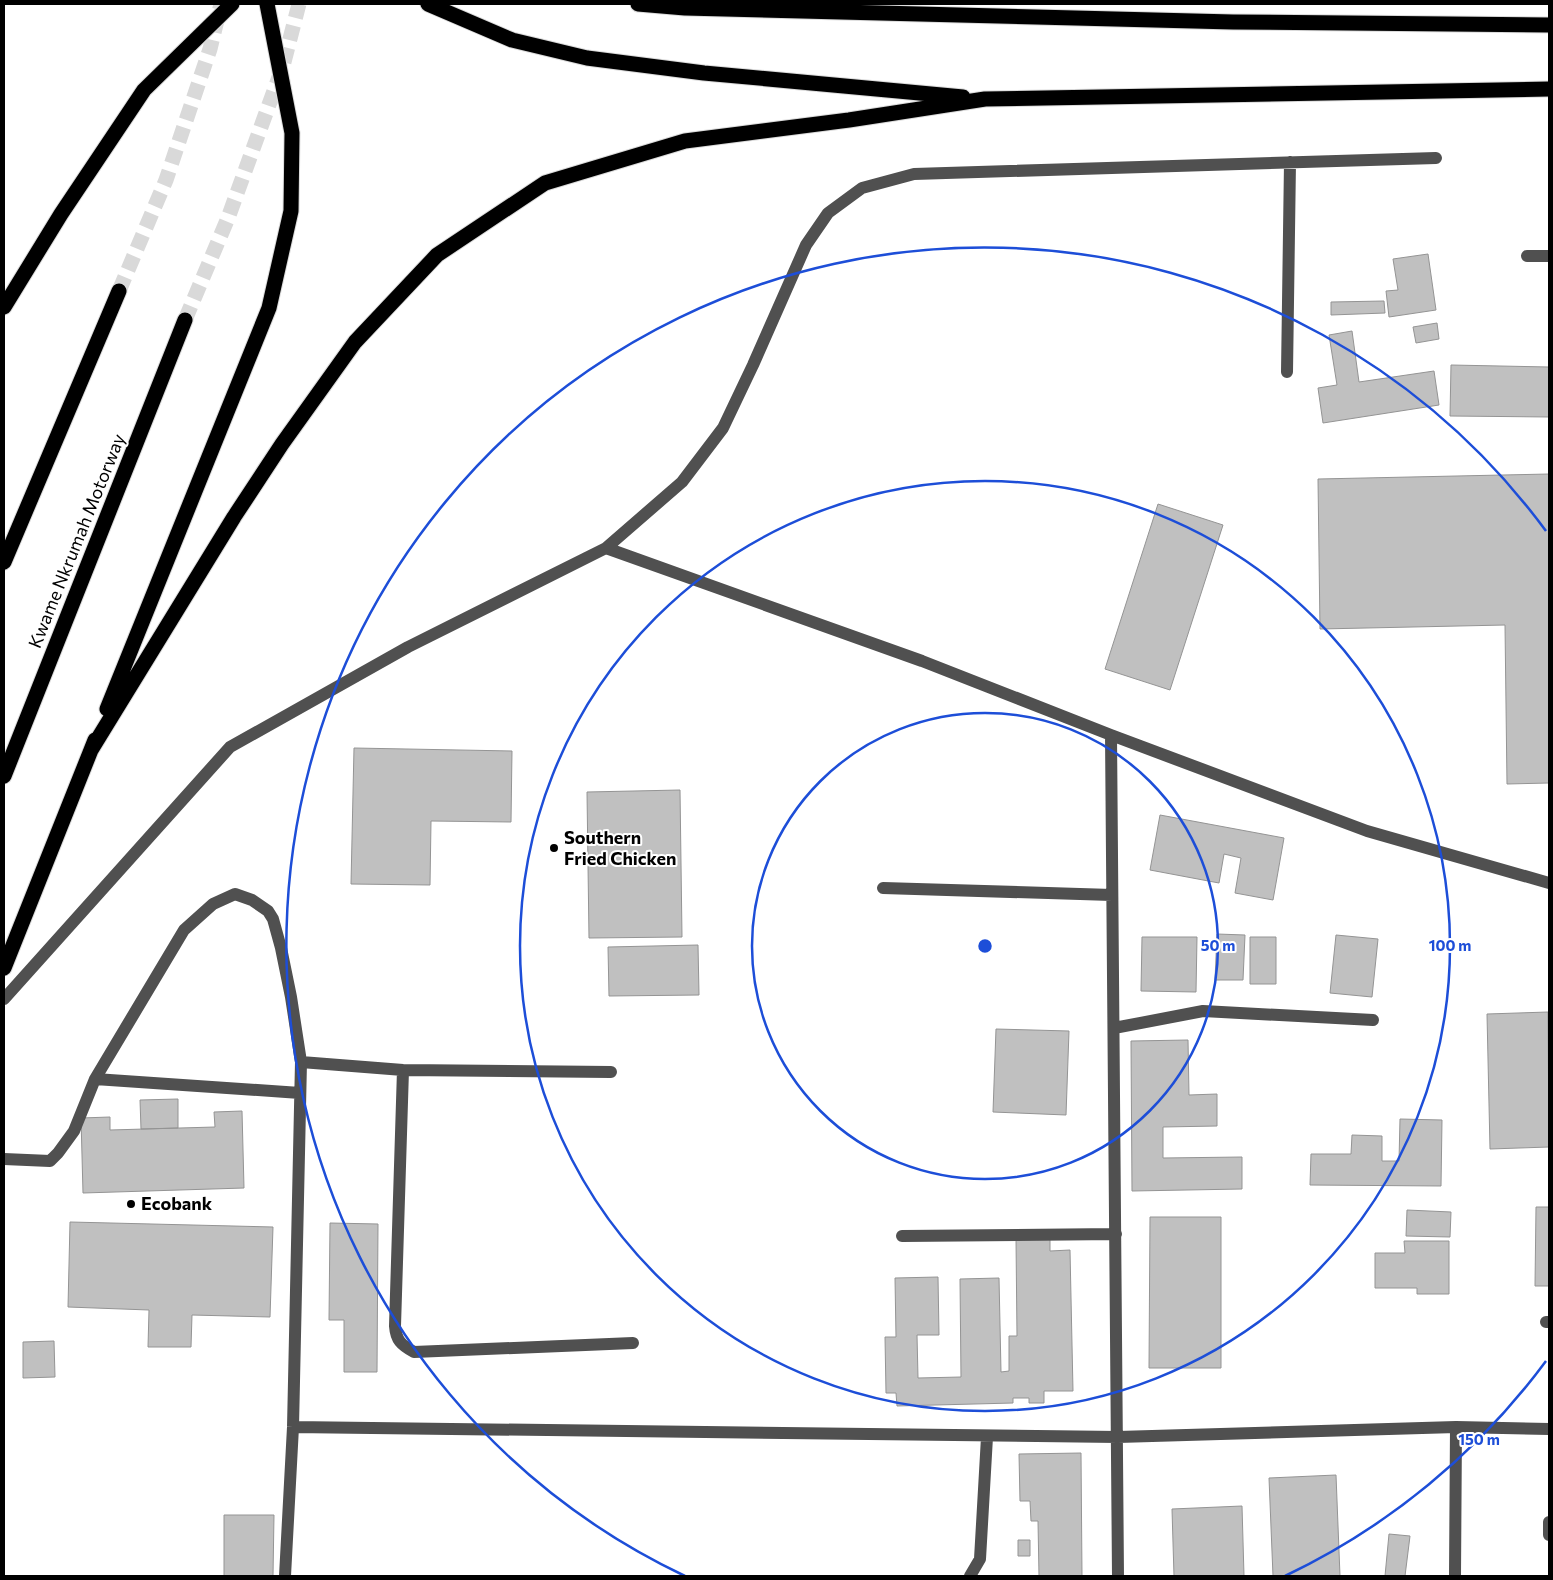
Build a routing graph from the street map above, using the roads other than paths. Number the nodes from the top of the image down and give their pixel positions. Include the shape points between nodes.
1 (232, 4) edge
2 (267, 4) edge
3 (428, 4) edge
4 (638, 4) edge
5 (1549, 25) edge
6 (1549, 89) edge
7 (984, 98) junction
8 (1436, 158) dead end
9 (1290, 162) junction
10 (1527, 256) dead end
11 (1549, 256) edge
12 (119, 292) tunnel mouth
13 (4, 307) edge
14 (185, 320) tunnel mouth
15 (1287, 372) dead end
16 (606, 548) junction
17 (4, 562) edge
18 (1111, 735) junction
19 (91, 750) junction
20 (4, 776) edge
21 (1549, 883) edge
22 (883, 888) dead end
23 (1112, 895) junction
24 (4, 968) edge
25 (4, 999) edge
26 (1374, 1020) dead end
27 (1114, 1028) junction
28 (301, 1062) junction
29 (403, 1070) junction
30 (611, 1072) dead end
31 (94, 1078) junction
32 (300, 1092) junction
33 (4, 1158) edge
34 (1116, 1234) junction
35 (902, 1236) dead end
36 (633, 1343) dead end
37 (294, 1427) junction
38 (1456, 1427) junction
39 (1549, 1429) edge
40 (987, 1437) junction
41 (1118, 1437) junction
42 (1549, 1522) edge
43 (1549, 1535) edge
44 (285, 1576) edge
45 (970, 1576) edge
46 (1118, 1576) edge
47 (1455, 1576) edge

1 - 13 highway via 144,90 61,214
2 - 19 highway via 292,133 291,211 269,308
3 - 7 highway via 512,40 587,58 704,73
4 - 5 highway via 685,8 1233,22
6 - 7 highway
7 - 19 highway via 849,120 685,141 544,183 437,255 356,342 282,444
8 - 9 street
9 - 15 street
9 - 16 street via 914,174 862,188 828,213 806,245 723,428 682,482
10 - 11 street
12 - 17 highway
14 - 20 highway, Kwame Nkrumah Motorway
16 - 18 street via 922,661
16 - 25 street via 408,648 230,747
18 - 21 street via 1367,831
18 - 23 street
19 - 24 highway
22 - 23 street
23 - 27 street
26 - 27 street via 1202,1011
27 - 34 street
28 - 29 street
28 - 31 street via 282,948 273,919 268,911 252,900 235,894 213,904 184,930
28 - 32 street
29 - 30 street
29 - 36 street via 395,1326 396,1337 402,1345 414,1352
31 - 32 street
31 - 33 street via 74,1131 50,1161
32 - 37 street
34 - 35 street
34 - 41 street
37 - 40 street
37 - 44 street
38 - 39 street
38 - 41 street
38 - 47 street
40 - 41 street
40 - 45 street via 980,1559
41 - 46 street
42 - 43 street

